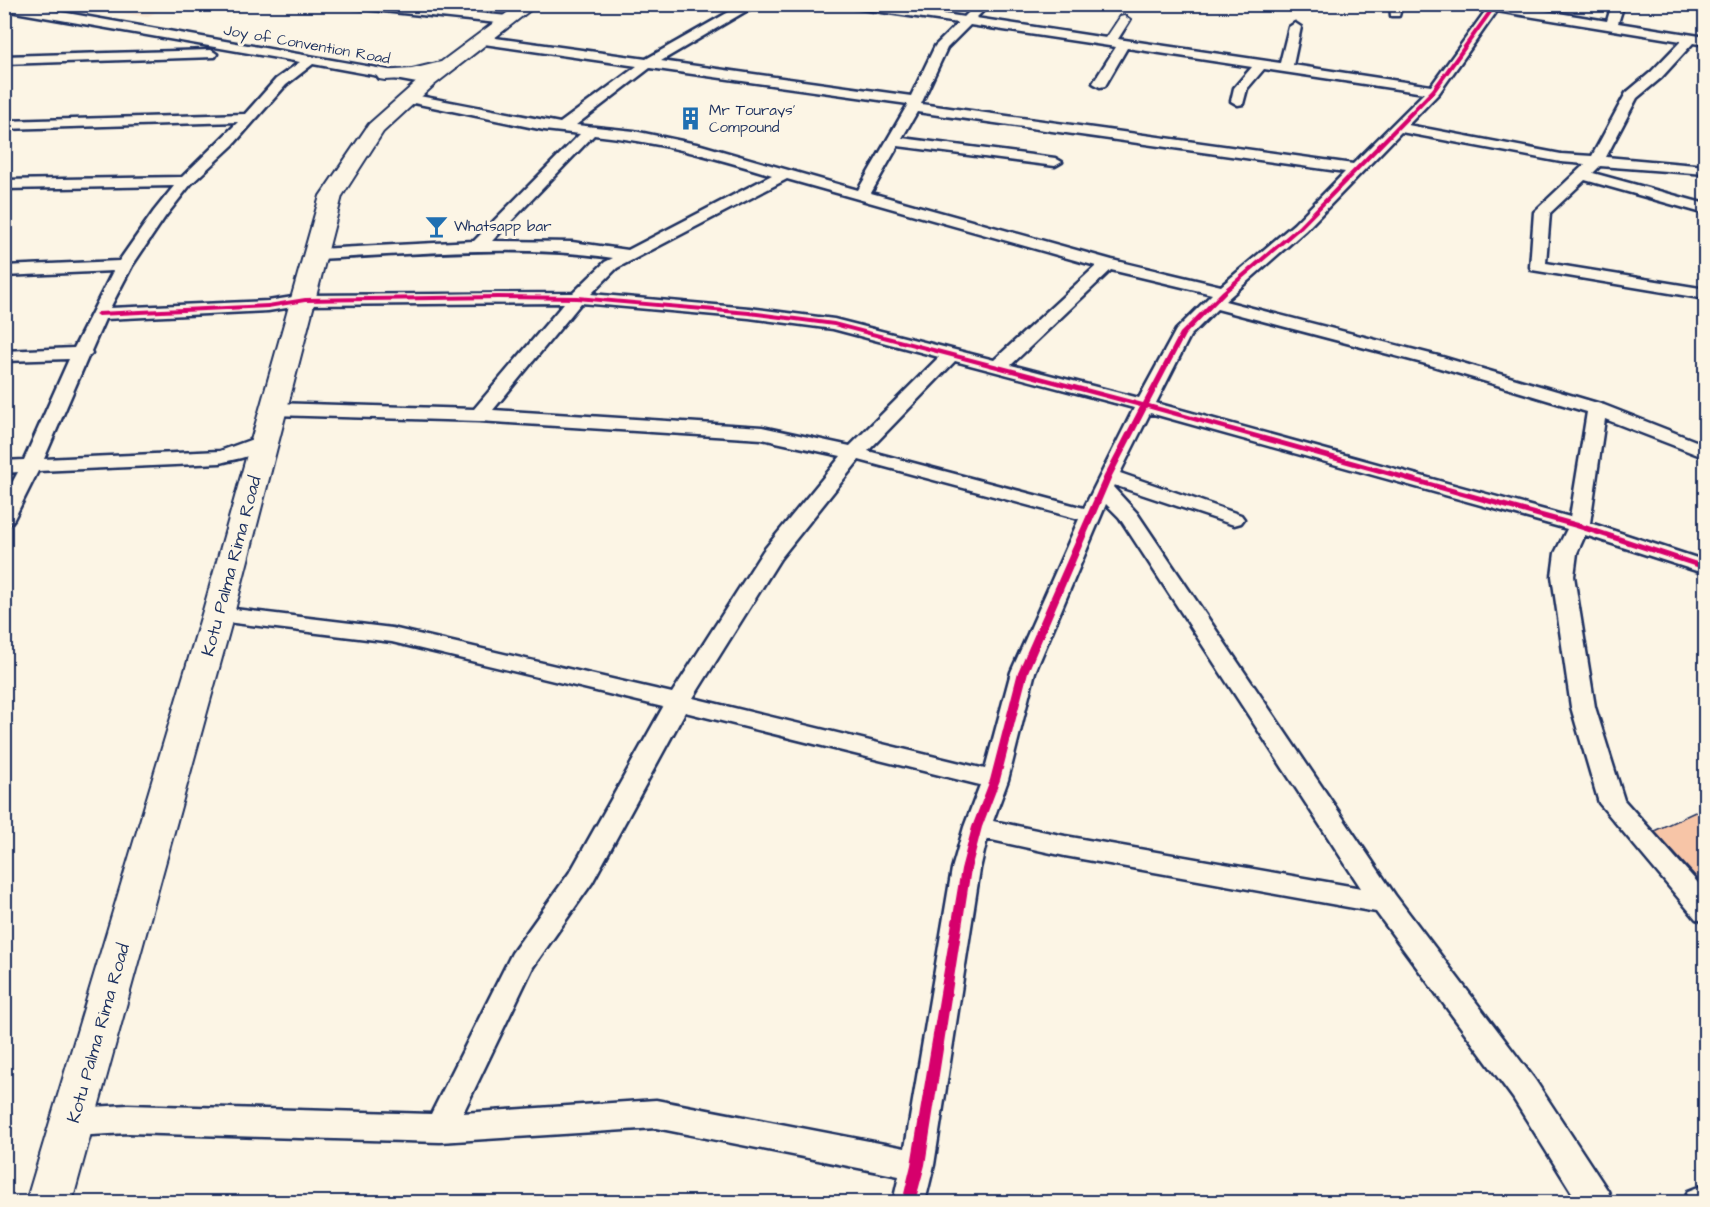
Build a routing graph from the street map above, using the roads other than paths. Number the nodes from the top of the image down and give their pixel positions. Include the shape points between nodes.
1 (354, 4) edge
2 (752, 4) edge
3 (854, 4) edge
4 (984, 4) edge
5 (1618, 4) edge
6 (10, 6) edge
7 (1487, 6) edge
8 (523, 8) edge
9 (1124, 20) dead end
10 (966, 22) junction
11 (1611, 26) junction
12 (1295, 27) dead end
13 (1689, 39) junction
14 (481, 40) junction
15 (1706, 41) edge
16 (1108, 43) junction
17 (1123, 45) junction
18 (255, 52) junction
19 (4, 60) edge
20 (308, 62) junction
21 (646, 64) junction
22 (1261, 64) junction
23 (1286, 68) junction
24 (384, 75) junction
25 (428, 82) junction
26 (1100, 83) dead end
27 (1434, 90) junction
28 (1238, 101) dead end
29 (914, 104) junction
30 (248, 117) junction
31 (4, 125) edge
32 (1396, 127) junction
33 (563, 128) junction
34 (592, 129) junction
35 (894, 141) junction
36 (1597, 161) junction
37 (1055, 162) dead end
38 (1355, 169) junction
39 (1706, 170) edge
40 (785, 174) junction
41 (1584, 175) junction
42 (186, 181) junction
43 (4, 185) edge
44 (862, 196) junction
45 (1706, 208) edge
46 (479, 246) junction
47 (318, 254) junction
48 (629, 255) junction
49 (1108, 264) junction
50 (124, 266) junction
51 (4, 271) edge
52 (1706, 294) edge
53 (577, 298) junction
54 (1219, 298) junction
55 (305, 300) junction
56 (98, 314) junction
57 (83, 353) junction
58 (952, 354) junction
59 (4, 356) edge
60 (998, 367) junction
61 (1147, 406) junction
62 (273, 409) junction
63 (1597, 410) junction
64 (479, 415) junction
65 (264, 441) junction
66 (1706, 452) edge
67 (854, 453) junction
68 (31, 466) junction
69 (4, 467) edge
70 (1106, 482) junction
71 (1091, 516) junction
72 (4, 519) edge
73 (1234, 519) dead end
74 (1579, 526) junction
75 (1706, 568) edge
76 (218, 614) junction
77 (678, 702) junction
78 (995, 780) junction
79 (977, 827) junction
80 (1385, 903) junction
81 (1706, 911) edge
82 (73, 1122) junction
83 (440, 1128) junction
84 (918, 1165) junction
85 (1706, 1199) edge
86 (50, 1203) edge
87 (909, 1203) edge
88 (1596, 1203) edge
89 (1700, 1203) edge

1 - 8 street
2 - 21 street
3 - 10 street
4 - 10 street
5 - 11 street
6 - 18 street, Joy of Convention Road
7 - 11 street
7 - 27 street
8 - 14 street, Kotu Palma Rima Road
9 - 16 street
10 - 16 street
10 - 29 street via 941,46
11 - 13 street
12 - 23 street
13 - 15 street
13 - 36 street via 1631,96
14 - 21 street
14 - 25 street, Kotu Palma Rima Road
16 - 17 street
17 - 22 street
17 - 26 street
18 - 19 street
18 - 20 street, Joy of Convention Road
20 - 24 street, Joy of Convention Road
20 - 30 street via 281,82
21 - 29 street
21 - 33 street
22 - 23 street
22 - 28 street via 1241,88
23 - 27 street
24 - 25 street via 412,74
24 - 25 street via 398,85
25 - 33 street via 544,126
25 - 47 street, Kotu Palma Rima Road via 376,128 348,167 332,196
27 - 32 street
29 - 35 street
29 - 38 street
30 - 31 street
30 - 42 street via 228,142
32 - 36 street via 1561,158
32 - 38 street
33 - 34 street
34 - 40 street via 702,148
34 - 46 street
35 - 37 street
35 - 44 street
36 - 39 street
36 - 41 street
38 - 54 street via 1300,227
40 - 44 street
40 - 48 street
41 - 45 street
41 - 52 street via 1542,212 1538,267
42 - 43 street
42 - 50 street
44 - 49 street
46 - 47 street
46 - 48 street via 573,247
47 - 55 street, Kotu Palma Rima Road
48 - 53 street via 611,265
49 - 54 street
49 - 60 street
50 - 51 street
50 - 56 street
53 - 55 street
53 - 58 street via 834,324
53 - 64 street
54 - 61 street via 1182,334
54 - 63 street
55 - 56 street via 268,306
55 - 62 street, Kotu Palma Rima Road
56 - 57 street
57 - 59 street
57 - 68 street
58 - 60 street
58 - 67 street
60 - 61 street
61 - 70 street
61 - 74 street
62 - 64 street
62 - 65 street, Kotu Palma Rima Road
63 - 66 street
63 - 74 street
64 - 67 street via 762,433
65 - 68 street via 220,457
65 - 76 street, Kotu Palma Rima Road
67 - 71 street
67 - 77 street via 771,556
68 - 69 street
68 - 72 street
70 - 71 street
70 - 73 street
70 - 80 street
71 - 78 street via 1023,672
74 - 75 street
74 - 81 street via 1566,553 1564,590 1583,707 1612,803
76 - 77 street via 392,635
76 - 82 street, Kotu Palma Rima Road
77 - 78 street
77 - 83 street via 599,847 522,961
78 - 79 street
79 - 80 street
79 - 84 street via 966,869
80 - 88 street via 1524,1089
82 - 83 street via 128,1119
82 - 86 street, Kotu Palma Rima Road
83 - 84 street via 656,1114
84 - 87 street
85 - 89 street

